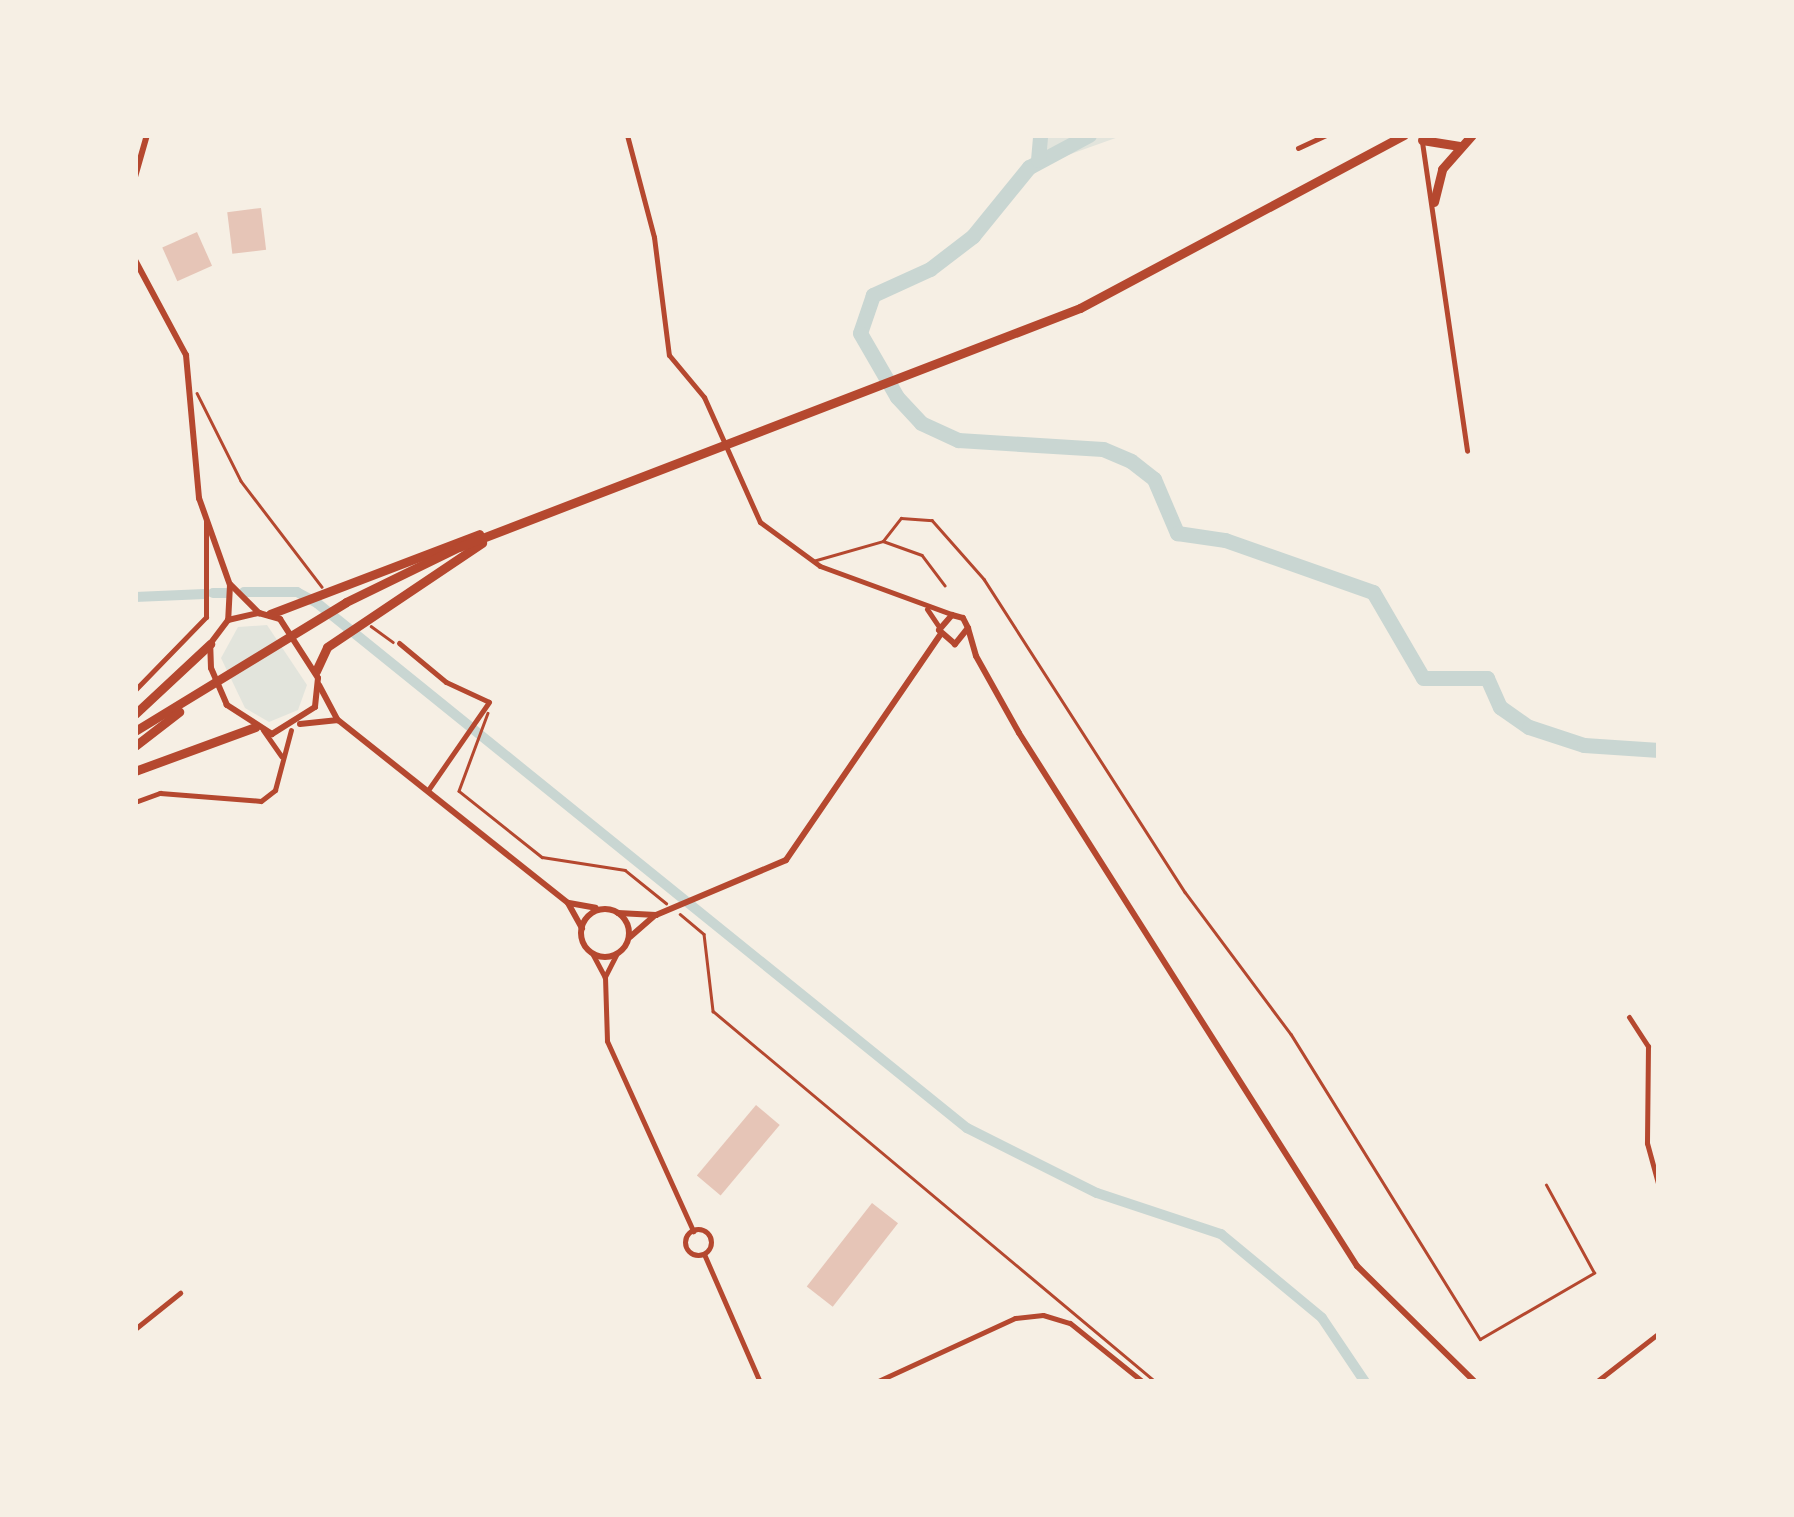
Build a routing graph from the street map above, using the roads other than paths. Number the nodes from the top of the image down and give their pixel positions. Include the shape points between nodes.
1 (147, 135) edge
2 (627, 135) edge
3 (1326, 135) edge
4 (1472, 135) edge
5 (1401, 137) edge
6 (1422, 138) edge
7 (1460, 146) junction
8 (1298, 148) dead end
9 (135, 177) edge
10 (1434, 202) junction
11 (135, 260) edge
12 (1467, 451) dead end
13 (206, 519) junction
14 (520, 522) junction
15 (883, 541) junction
16 (812, 561) junction
17 (230, 584) junction
18 (945, 586) dead end
19 (927, 609) junction
20 (264, 614) junction
21 (952, 615) junction
22 (228, 620) junction
23 (968, 628) junction
24 (940, 631) junction
25 (954, 643) junction
26 (210, 644) junction
27 (397, 644) road end
28 (930, 656) junction
29 (976, 656) junction
30 (316, 671) junction
31 (318, 686) junction
32 (135, 690) edge
33 (204, 692) junction
34 (135, 714) edge
35 (338, 720) junction
36 (295, 727) junction
37 (259, 729) junction
38 (135, 731) edge
39 (135, 746) edge
40 (281, 756) junction
41 (135, 771) edge
42 (428, 790) junction
43 (135, 802) edge
44 (568, 902) junction
45 (600, 909) junction
46 (618, 912) junction
47 (656, 914) junction
48 (582, 928) junction
49 (628, 939) junction
50 (592, 952) junction
51 (617, 953) junction
52 (606, 977) junction
53 (1629, 1017) dead end
54 (1546, 1185) dead end
55 (1659, 1187) edge
56 (693, 1231) junction
57 (704, 1254) junction
58 (180, 1293) dead end
59 (135, 1328) edge
60 (1659, 1333) edge
61 (760, 1382) edge
62 (876, 1382) edge
63 (1143, 1382) edge
64 (1475, 1382) edge
65 (1596, 1382) edge

1 - 9 street
2 - 16 street via 654,237 662,337 718,430 760,522
3 - 8 street
4 - 7 highway
5 - 14 highway via 1080,308
6 - 7 highway
6 - 10 street
7 - 10 highway
10 - 12 street
11 - 13 street via 180,336
13 - 17 street
13 - 32 street via 206,617
14 - 20 highway
14 - 30 highway via 362,620 336,640
14 - 33 highway via 346,602
15 - 16 lane
15 - 18 lane via 922,555
15 - 54 lane via 901,518 932,520 984,579 1185,892 1291,1034 1480,1339 1594,1272
16 - 19 street
17 - 20 street
17 - 22 street
19 - 21 street
19 - 24 street
20 - 22 street
20 - 30 street
21 - 23 street
21 - 24 street
22 - 26 street
23 - 25 street
23 - 29 street
24 - 25 street
24 - 28 street
25 - 28 street
25 - 29 street
26 - 34 highway
26 - 37 street via 227,705
27 - 42 street via 446,682 486,697 489,714
28 - 47 street via 786,860
29 - 64 street via 1358,1266
30 - 31 street
31 - 35 street
31 - 36 street
33 - 38 highway
33 - 39 highway
35 - 36 street
35 - 42 street
36 - 37 street
36 - 40 street
37 - 40 street
37 - 41 highway
40 - 43 street via 275,790 261,801 160,793
42 - 44 street
44 - 45 street
44 - 48 street
45 - 46 street
45 - 48 street
46 - 47 street
46 - 49 street
47 - 49 street
48 - 50 street
49 - 51 street
50 - 51 street
50 - 52 street
51 - 52 street
52 - 56 street via 607,1041
53 - 55 street via 1648,1046 1647,1143
56 - 57 street via 710,1236
56 - 57 street via 686,1248
57 - 61 street
58 - 59 street
60 - 65 street
62 - 63 street via 1016,1318 1043,1315 1070,1324

